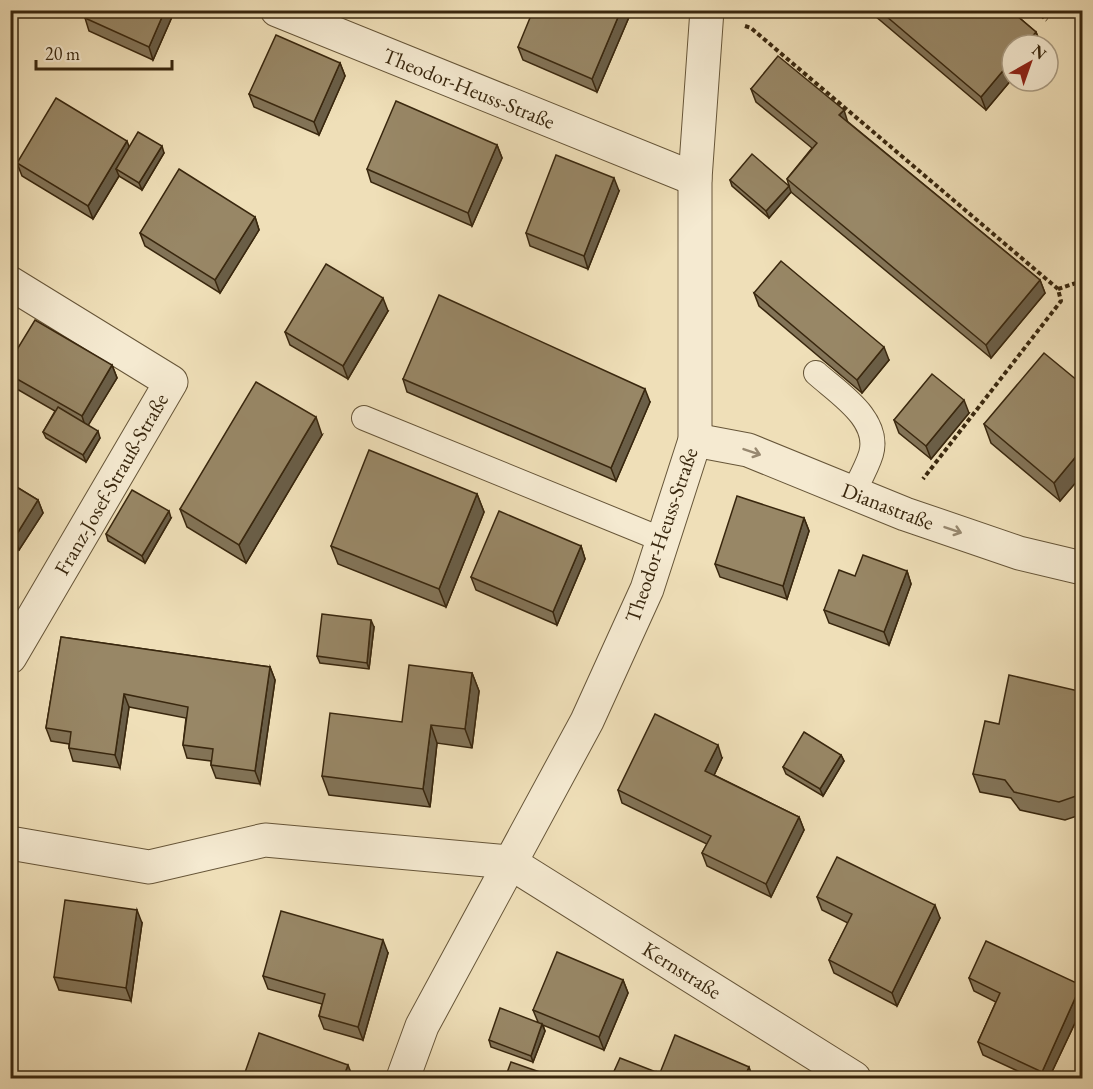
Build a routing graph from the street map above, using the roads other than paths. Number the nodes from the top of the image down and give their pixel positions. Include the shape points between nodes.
1 (277, 10) edge
2 (706, 12) edge
3 (694, 179) junction
4 (10, 283) edge
5 (816, 373) dead end
6 (364, 418) dead end
7 (695, 440) junction
8 (853, 493) junction
9 (663, 540) junction
10 (1083, 568) edge
11 (10, 657) edge
12 (10, 843) edge
13 (509, 862) junction
14 (403, 1078) edge
15 (854, 1078) edge

1 - 3 street, Theodor-Heuss-Straße
2 - 3 street, Theodor-Heuss-Straße
3 - 7 street, Theodor-Heuss-Straße
4 - 11 street, Franz-Josef-Strauß-Straße via 171,382
5 - 8 lane via 865,419 871,434 871,453
6 - 9 lane
7 -> 8 street, Dianastraße via 748,450
7 - 9 street, Theodor-Heuss-Straße
8 -> 10 street, Dianastraße via 1019,553
9 - 13 street, Theodor-Heuss-Straße via 647,589 587,721
12 - 13 street via 149,867 266,840
13 - 14 street, Theodor-Heuss-Straße via 422,1026
13 - 15 street, Kernstraße

